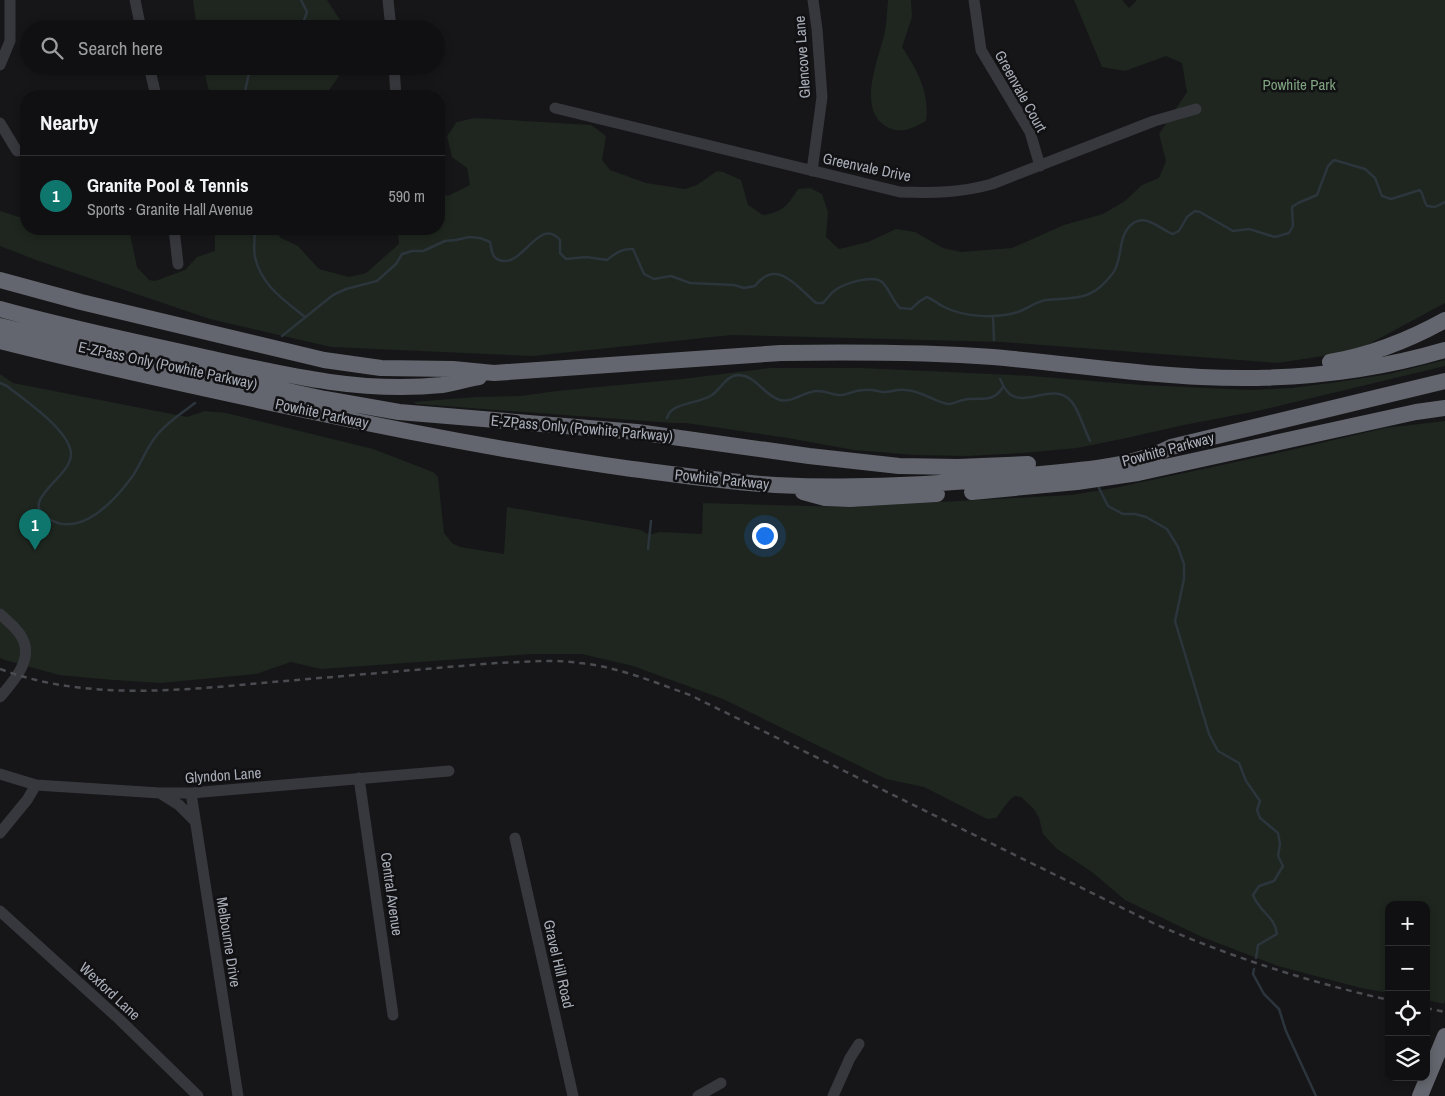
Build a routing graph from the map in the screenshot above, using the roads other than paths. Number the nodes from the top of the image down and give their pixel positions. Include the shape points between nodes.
1 (10, 0) edge
2 (135, 0) edge
3 (388, 0) edge
4 (813, 0) edge
5 (974, 0) edge
6 (139, 20) edge
7 (390, 20) edge
8 (0, 65) edge
9 (151, 75) edge
10 (395, 75) edge
11 (155, 90) edge
12 (396, 90) edge
13 (555, 108) dead end
14 (1196, 109) dead end
15 (0, 123) edge
16 (17, 150) dead end
17 (1040, 166) junction
18 (812, 171) junction
19 (175, 235) edge
20 (178, 264) dead end
21 (0, 280) edge
22 (0, 310) edge
23 (1445, 320) edge
24 (0, 326) edge
25 (0, 341) edge
26 (1445, 350) edge
27 (1124, 371) junction
28 (494, 374) junction
29 (1445, 381) edge
30 (1445, 408) edge
31 (1171, 447) junction
32 (774, 485) junction
33 (0, 614) edge
34 (0, 697) edge
35 (449, 771) dead end
36 (0, 774) edge
37 (359, 778) junction
38 (36, 785) junction
39 (160, 793) junction
40 (191, 793) junction
41 (196, 821) junction
42 (0, 833) edge
43 (515, 838) dead end
44 (0, 911) edge
45 (393, 1015) dead end
46 (1444, 1038) edge
47 (858, 1044) dead end
48 (721, 1084) dead end
49 (198, 1096) edge
50 (238, 1096) edge
51 (573, 1096) edge
52 (698, 1096) edge
53 (833, 1096) edge
54 (1420, 1096) edge

1 - 8 street via 10,41
2 - 6 street
3 - 7 street
4 - 18 street, Glencove Lane via 822,97
5 - 17 street, Greenvale Court via 980,50 1030,132
9 - 11 street
10 - 12 street
13 - 18 street, Greenvale Drive
14 - 17 street, Greenvale Drive via 1154,121
15 - 16 street
17 - 18 street, Greenvale Drive via 992,184 938,193 900,192
19 - 20 street
21 - 28 highway via 324,360 381,368 453,369
22 - 28 highway, E-ZPass Only (Powhite Parkway) via 325,382 424,386
23 - 27 highway via 1393,345 1325,363 1269,369 1171,366
24 - 31 highway, E-ZPass Only (Powhite Parkway) via 369,407 637,432 869,463 929,467 1003,466
25 - 32 highway, Powhite Parkway via 161,379 456,441 585,463
26 - 27 highway via 1366,367 1293,376 1216,378
27 - 28 highway via 959,355 781,352
29 - 31 highway, Powhite Parkway
30 - 32 highway via 1145,471 1077,482 850,499 825,498
31 - 32 highway, Powhite Parkway via 1150,457 1013,477 877,486
33 - 34 street via 22,638 27,649 19,676
35 - 37 street, Glyndon Lane
36 - 38 street, Glyndon Lane
37 - 40 street, Glyndon Lane
37 - 45 street, Central Avenue
38 - 39 street, Glyndon Lane
38 - 42 street
39 - 40 street, Glyndon Lane
39 - 41 street
40 - 41 street, Melbourne Drive
41 - 50 street, Melbourne Drive
43 - 51 street, Gravel Hill Road
44 - 49 street, Wexford Lane
46 - 54 highway
47 - 53 street
48 - 52 street

